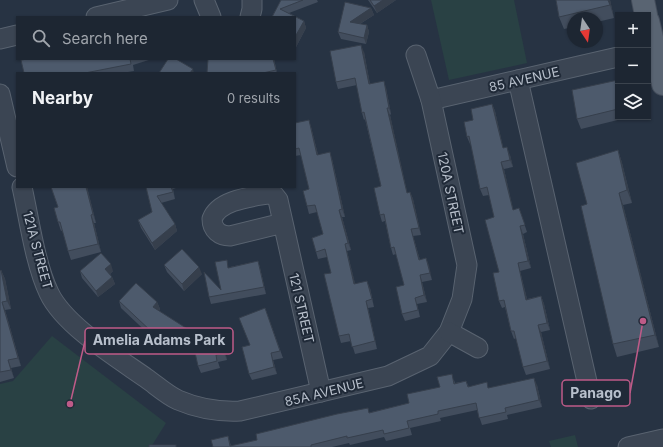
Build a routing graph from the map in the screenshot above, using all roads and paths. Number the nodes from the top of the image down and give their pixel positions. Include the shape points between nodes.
1 (168, 0) edge
2 (204, 0) edge
3 (252, 0) edge
4 (643, 0) edge
5 (645, 12) edge
6 (100, 16) edge
7 (211, 16) edge
8 (250, 16) edge
9 (651, 33) edge
10 (16, 36) edge
11 (0, 40) edge
12 (655, 49) edge
13 (416, 55) dead end
14 (615, 58) edge
15 (518, 80) junction
16 (663, 84) edge
17 (0, 94) edge
18 (431, 100) junction
19 (16, 163) edge
20 (22, 188) edge
21 (283, 224) dead end
22 (449, 332) junction
23 (478, 348) dead end
24 (156, 385) joint
25 (321, 392) junction
26 (591, 399) dead end
27 (663, 439) edge
28 (628, 447) edge

1 - 6 street
2 - 7 street
3 - 8 street
4 - 5 main road
9 - 12 main road
10 - 11 street
12 - 16 main road
13 - 18 street, 120A STREET
14 - 15 street, 85 AVENUE
15 - 18 street, 85 AVENUE
15 - 26 street
17 - 19 street
18 - 22 street, 120A STREET via 466,265 462,299
20 - 24 street, 121A STREET via 43,279 49,294 75,324
21 - 25 street, 121 STREET
22 - 23 street
22 - 25 street, 85A AVENUE via 430,356 388,376
24 - 25 street, 85A AVENUE via 177,399 202,409 223,412 240,411
27 - 28 street

